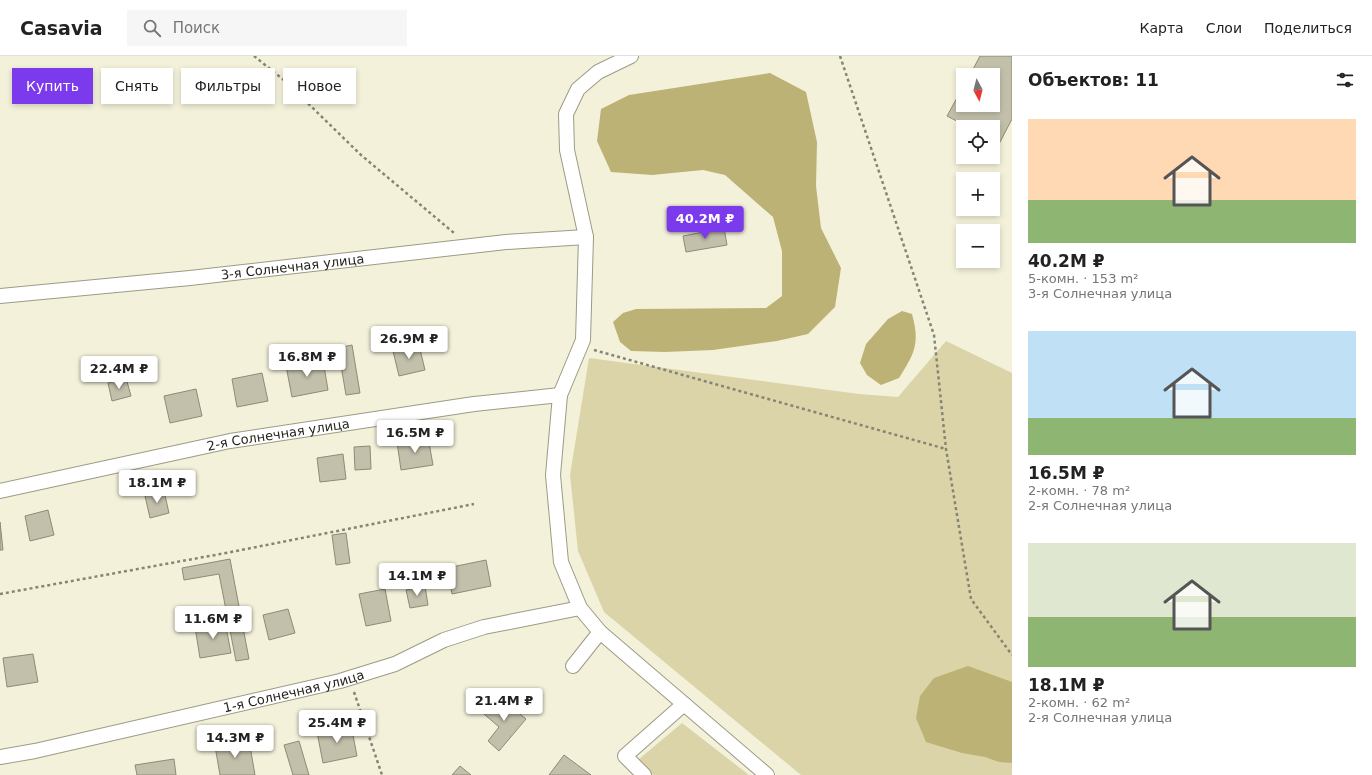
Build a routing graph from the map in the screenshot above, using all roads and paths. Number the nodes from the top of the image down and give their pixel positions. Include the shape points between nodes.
1 (254, 56) edge
2 (631, 56) edge
3 (840, 56) edge
4 (586, 237) junction
5 (469, 246) junction
6 (0, 296) edge
7 (580, 346) junction
8 (560, 395) junction
9 (946, 449) junction
10 (0, 491) edge
11 (474, 504) dead end
12 (0, 594) edge
13 (580, 608) junction
14 (600, 632) junction
15 (1012, 654) edge
16 (572, 666) dead end
17 (349, 678) junction
18 (684, 704) junction
19 (0, 757) edge
20 (382, 775) edge
21 (644, 775) edge
22 (767, 775) edge

1 - 5 path via 285,81 361,155
2 - 4 street via 598,72 578,88 566,114 566,150
3 - 9 path via 934,336
4 - 5 street, 3-я Солнечная улица
4 - 7 street via 583,340
5 - 6 street, 3-я Солнечная улица via 190,278
7 - 8 street
7 - 9 path
8 - 10 street, 2-я Солнечная улица via 474,404 230,441
8 - 13 street via 554,475 561,562
9 - 15 path via 971,599
11 - 12 path
13 - 14 street
13 - 17 street, 1-я Солнечная улица via 484,627 444,640 395,664
14 - 16 street
14 - 18 street
17 - 19 street, 1-я Солнечная улица
17 - 20 path
18 - 21 street via 625,756
18 - 22 street

